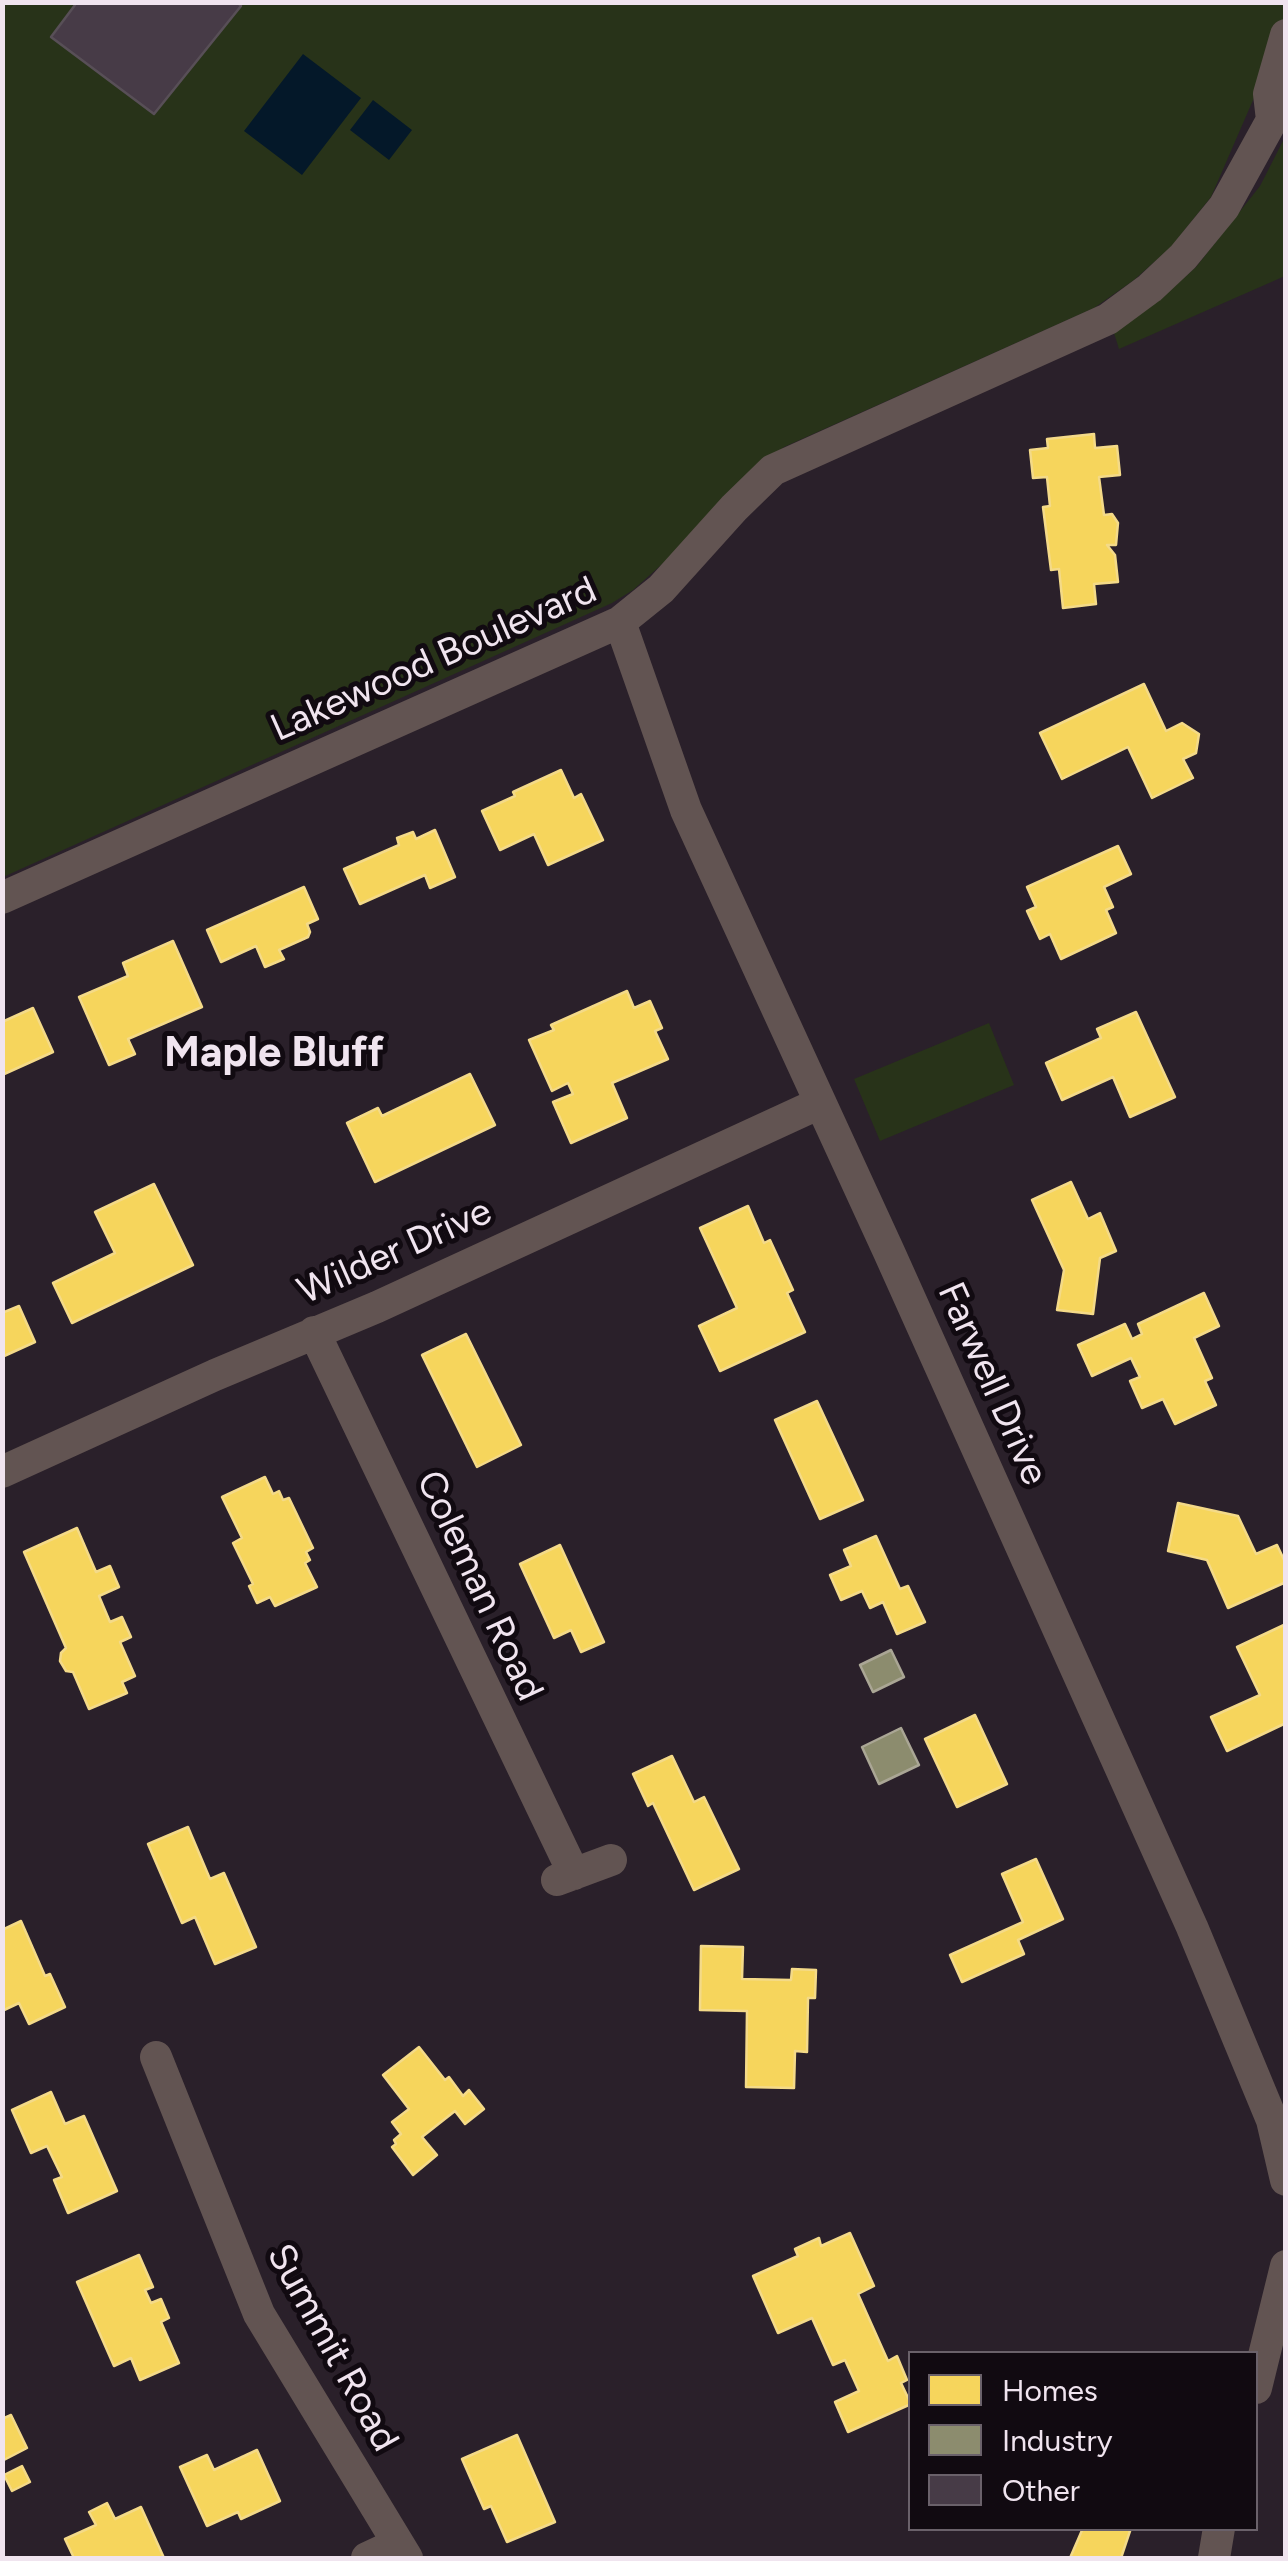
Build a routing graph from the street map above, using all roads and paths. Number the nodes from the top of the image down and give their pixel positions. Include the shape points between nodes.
1 (1286, 34) edge
2 (1279, 113) edge
3 (620, 622) junction
4 (2, 898) edge
5 (820, 1103) junction
6 (314, 1332) junction
7 (2, 1472) edge
8 (611, 1860) dead end
9 (156, 2057) dead end
10 (1286, 2180) edge
11 (1286, 2266) edge
12 (1258, 2380) edge
13 (1218, 2531) edge
14 (402, 2551) edge
15 (367, 2558) edge
16 (1214, 2558) edge

1 - 2 street, Lakewood Boulevard via 1268,94
2 - 3 street, Lakewood Boulevard via 1224,208 1150,288 1108,319 772,470 661,589
3 - 4 street, Lakewood Boulevard
3 - 5 street, Farwell Drive via 686,810
5 - 6 street, Wilder Drive
5 - 10 street, Farwell Drive via 1188,1916 1272,2120
6 - 7 street, Wilder Drive
6 - 8 street, Coleman Road via 566,1877
9 - 14 street, Summit Road via 259,2314
11 - 12 street
13 - 16 street
14 - 15 street

